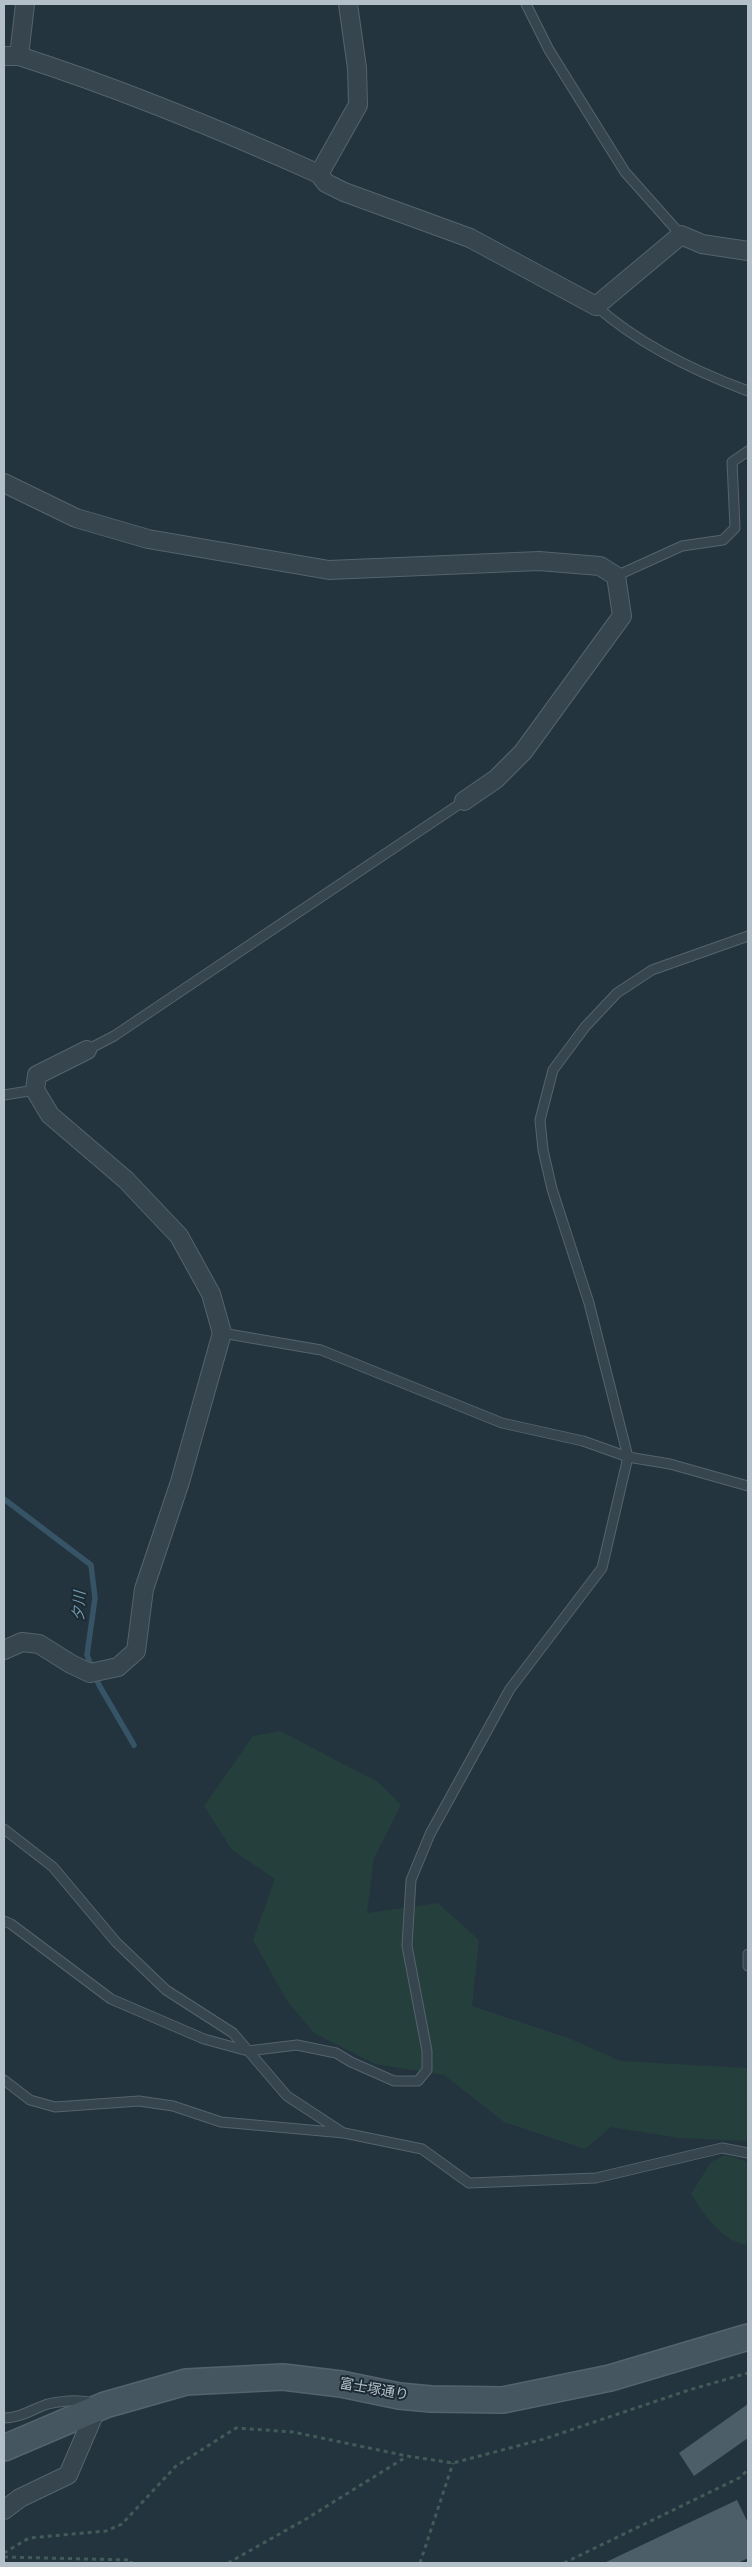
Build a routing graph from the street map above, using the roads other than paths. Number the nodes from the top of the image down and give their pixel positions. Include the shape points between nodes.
1 (25, 4) edge
2 (348, 4) edge
3 (526, 4) edge
4 (12, 56) edge
5 (319, 174) junction
6 (681, 235) junction
7 (748, 251) edge
8 (596, 306) junction
9 (748, 391) edge
10 (748, 451) edge
11 (4, 483) edge
12 (616, 576) junction
13 (464, 801) joint
14 (748, 936) edge
15 (87, 1050) joint
16 (36, 1090) junction
17 (4, 1096) edge
18 (222, 1333) junction
19 (628, 1457) junction
20 (748, 1486) edge
21 (4, 1650) edge
22 (4, 1829) edge
23 (4, 1921) edge
24 (748, 1954) edge
25 (748, 1966) edge
26 (248, 2051) junction
27 (4, 2080) edge
28 (344, 2133) junction
29 (748, 2153) edge
30 (748, 2337) edge
31 (101, 2408) junction
32 (4, 2418) edge
33 (4, 2448) edge
34 (4, 2510) edge

1 - 4 street
2 - 5 street via 357,68 358,106
3 - 6 lane via 549,50 625,172
4 - 5 street via 74,74 199,120
5 - 8 street via 326,183 344,192 470,238
6 - 7 street via 702,244
6 - 8 street
8 - 9 lane via 621,328 700,373
10 - 12 lane via 732,462 735,528 723,540 682,546
11 - 12 street via 76,518 148,539 328,570 539,561 600,566
12 - 13 street via 622,616 523,752 496,779
13 - 15 lane via 114,1036
14 - 19 lane via 652,970 617,993 585,1027 553,1070 540,1120 552,1189 589,1303
15 - 16 street via 37,1075
16 - 17 lane
16 - 18 street via 50,1115 126,1180 179,1236 212,1294
18 - 19 lane via 321,1350 502,1423 583,1441
18 - 21 street via 180,1482 144,1589 136,1651 118,1667 90,1673 39,1644 22,1642
19 - 20 lane via 670,1464
19 - 26 lane via 602,1568 510,1689 430,1834 411,1880 407,1946 427,2050 427,2070 418,2081 394,2082 336,2053 297,2045
22 - 26 lane via 54,1867 116,1942 166,1990 234,2033
23 - 26 lane via 111,1999 204,2039
24 - 25 lane
26 - 28 lane via 287,2096
27 - 28 lane via 30,2100 55,2107 139,2101 173,2106 220,2122
28 - 29 lane via 422,2149 469,2184 596,2178 722,2148
30 - 31 street, 富士塚通り via 610,2378 503,2400 423,2398 283,2377 186,2382
31 - 32 lane via 77,2399 48,2404 16,2418
31 - 33 street, 富士塚通り
31 - 34 street via 68,2474 20,2498

